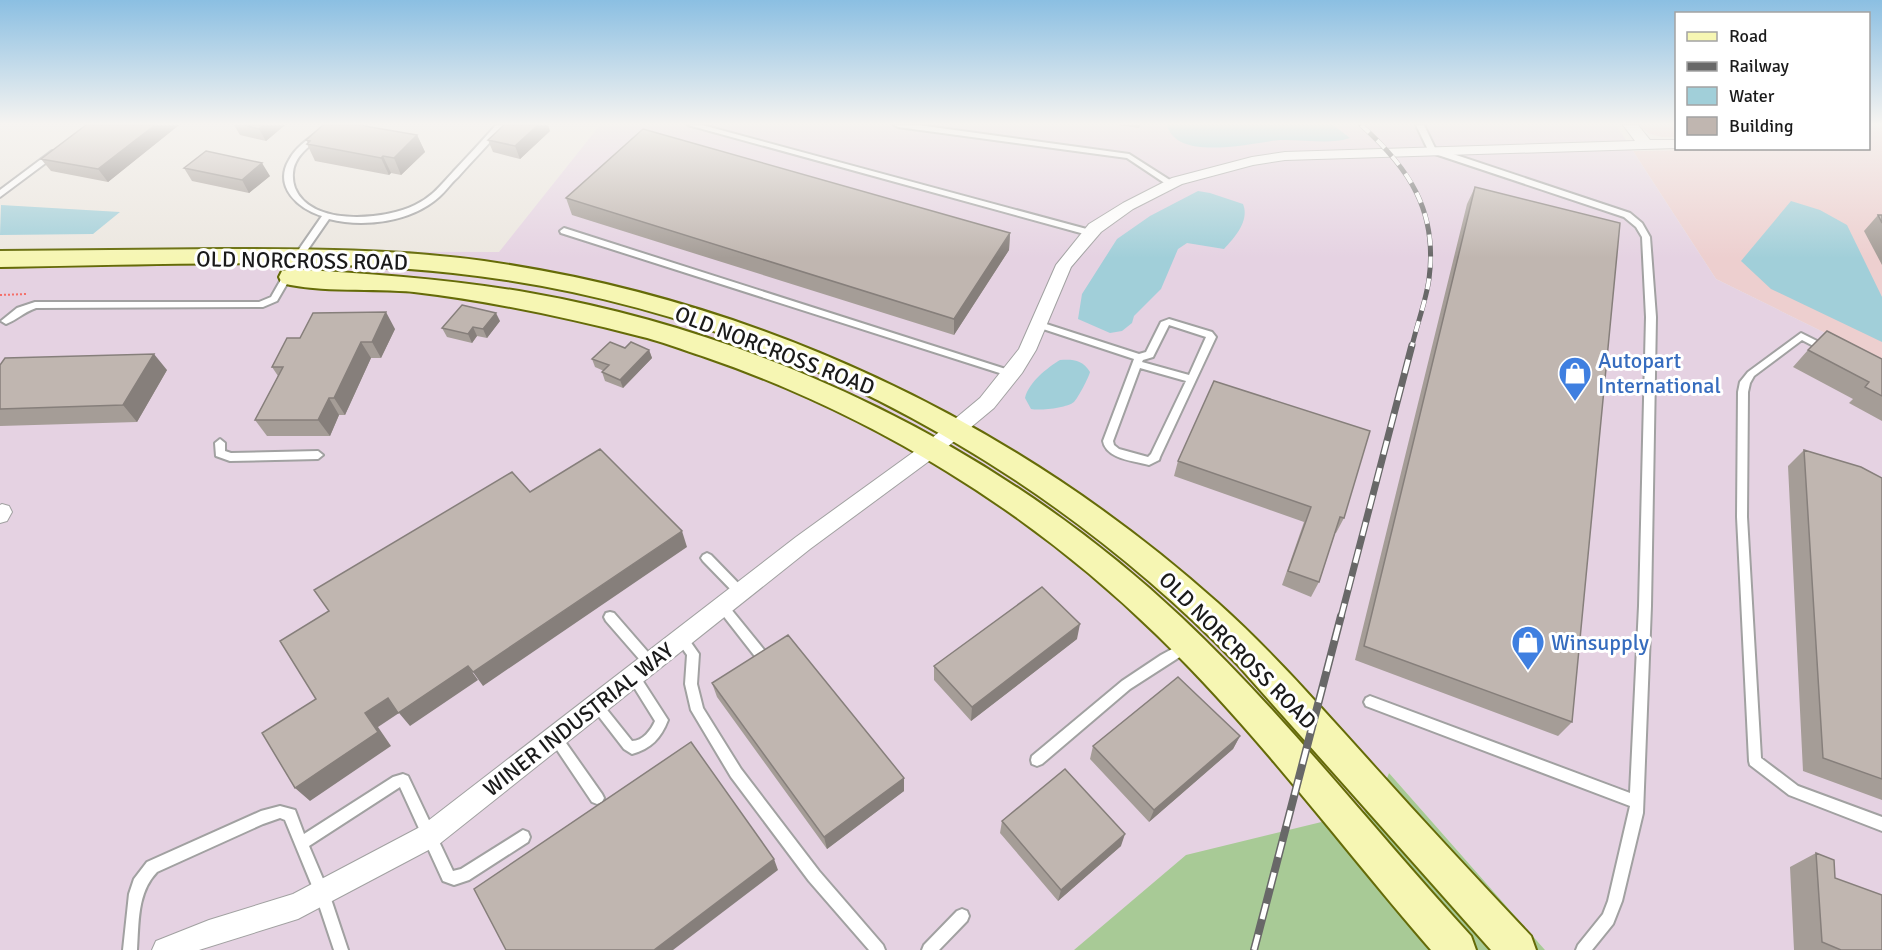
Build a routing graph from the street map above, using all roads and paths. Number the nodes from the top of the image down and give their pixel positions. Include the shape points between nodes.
1 (33, 169) edge
2 (289, 169) edge
3 (460, 169) edge
4 (855, 169) edge
5 (1151, 169) edge
6 (1218, 169) edge
7 (1490, 169) edge
8 (1172, 184) junction
9 (0, 194) edge
10 (327, 216) junction
11 (564, 231) dead end
12 (1090, 233) junction
13 (0, 259) edge
14 (293, 267) junction
15 (0, 278) edge
16 (27, 294) dead end
17 (0, 295) edge
18 (6, 321) dead end
19 (1040, 325) junction
20 (1841, 357) edge
21 (1138, 361) junction
22 (1012, 374) junction
23 (1191, 379) junction
24 (945, 438) junction
25 (220, 443) dead end
26 (318, 455) dead end
27 (706, 558) dead end
28 (731, 599) junction
29 (610, 617) dead end
30 (681, 638) junction
31 (1188, 646) junction
32 (761, 655) edge
33 (641, 670) junction
34 (1370, 702) dead end
35 (596, 705) junction
36 (555, 737) junction
37 (1036, 760) dead end
38 (597, 798) dead end
39 (1636, 802) junction
40 (1882, 824) edge
41 (429, 836) junction
42 (523, 837) dead end
43 (302, 843) junction
44 (322, 892) junction
45 (962, 916) dead end
46 (130, 950) edge
47 (165, 950) edge
48 (341, 950) edge
49 (878, 950) edge
50 (929, 950) edge
51 (1457, 950) edge
52 (1517, 950) edge
53 (1583, 950) edge

1 - 9 lane
2 - 10 lane via 296,200
3 - 10 lane via 432,199 402,214 360,221
4 - 12 lane
5 - 8 lane
6 - 8 street, WINER INDUSTRIAL WAY
7 - 39 lane via 1626,215 1646,237 1651,317 1650,408
8 - 12 street, WINER INDUSTRIAL WAY via 1120,211
10 - 14 lane
11 - 22 lane
12 - 19 street, WINER INDUSTRIAL WAY via 1064,265
13 - 14 main road, OLD NORCROSS ROAD
14 - 15 main road, OLD NORCROSS ROAD
14 - 18 lane via 274,299 260,305 35,305
14 - 24 main road, OLD NORCROSS ROAD via 483,291 625,321 709,348
16 - 17 path
19 - 21 lane
19 - 22 street, WINER INDUSTRIAL WAY
20 - 40 lane via 1801,336 1745,382 1742,517 1755,760 1794,791
21 - 23 lane
21 - 23 lane via 1149,355 1168,322 1204,331 1211,337
21 - 23 lane via 1108,441 1116,452 1149,461 1155,458
22 - 24 street, WINER INDUSTRIAL WAY via 987,403
24 - 28 street, WINER INDUSTRIAL WAY
24 - 31 main road, OLD NORCROSS ROAD via 1077,547
24 - 52 main road, OLD NORCROSS ROAD via 1021,468 1145,559 1207,612 1314,724
25 - 26 lane via 220,453 230,457
27 - 28 lane
28 - 30 street, WINER INDUSTRIAL WAY
28 - 32 lane
29 - 33 lane
30 - 33 street, WINER INDUSTRIAL WAY
30 - 49 lane via 693,654 691,684 697,710 736,773 814,876
31 - 37 lane via 1135,678
31 - 51 main road, OLD NORCROSS ROAD via 1243,701
33 - 35 street, WINER INDUSTRIAL WAY
33 - 35 lane via 662,720 644,744 632,748 628,745
34 - 39 lane
35 - 36 street, WINER INDUSTRIAL WAY
36 - 38 lane
36 - 41 street, WINER INDUSTRIAL WAY
39 - 53 lane via 1616,901 1608,919
41 - 42 lane via 448,876 454,878
41 - 43 lane via 403,780
41 - 44 street, WINER INDUSTRIAL WAY
43 - 44 lane
43 - 46 lane via 290,815 280,812 152,867 136,890
44 - 47 street, WINER INDUSTRIAL WAY via 298,906
44 - 48 lane
45 - 50 lane

